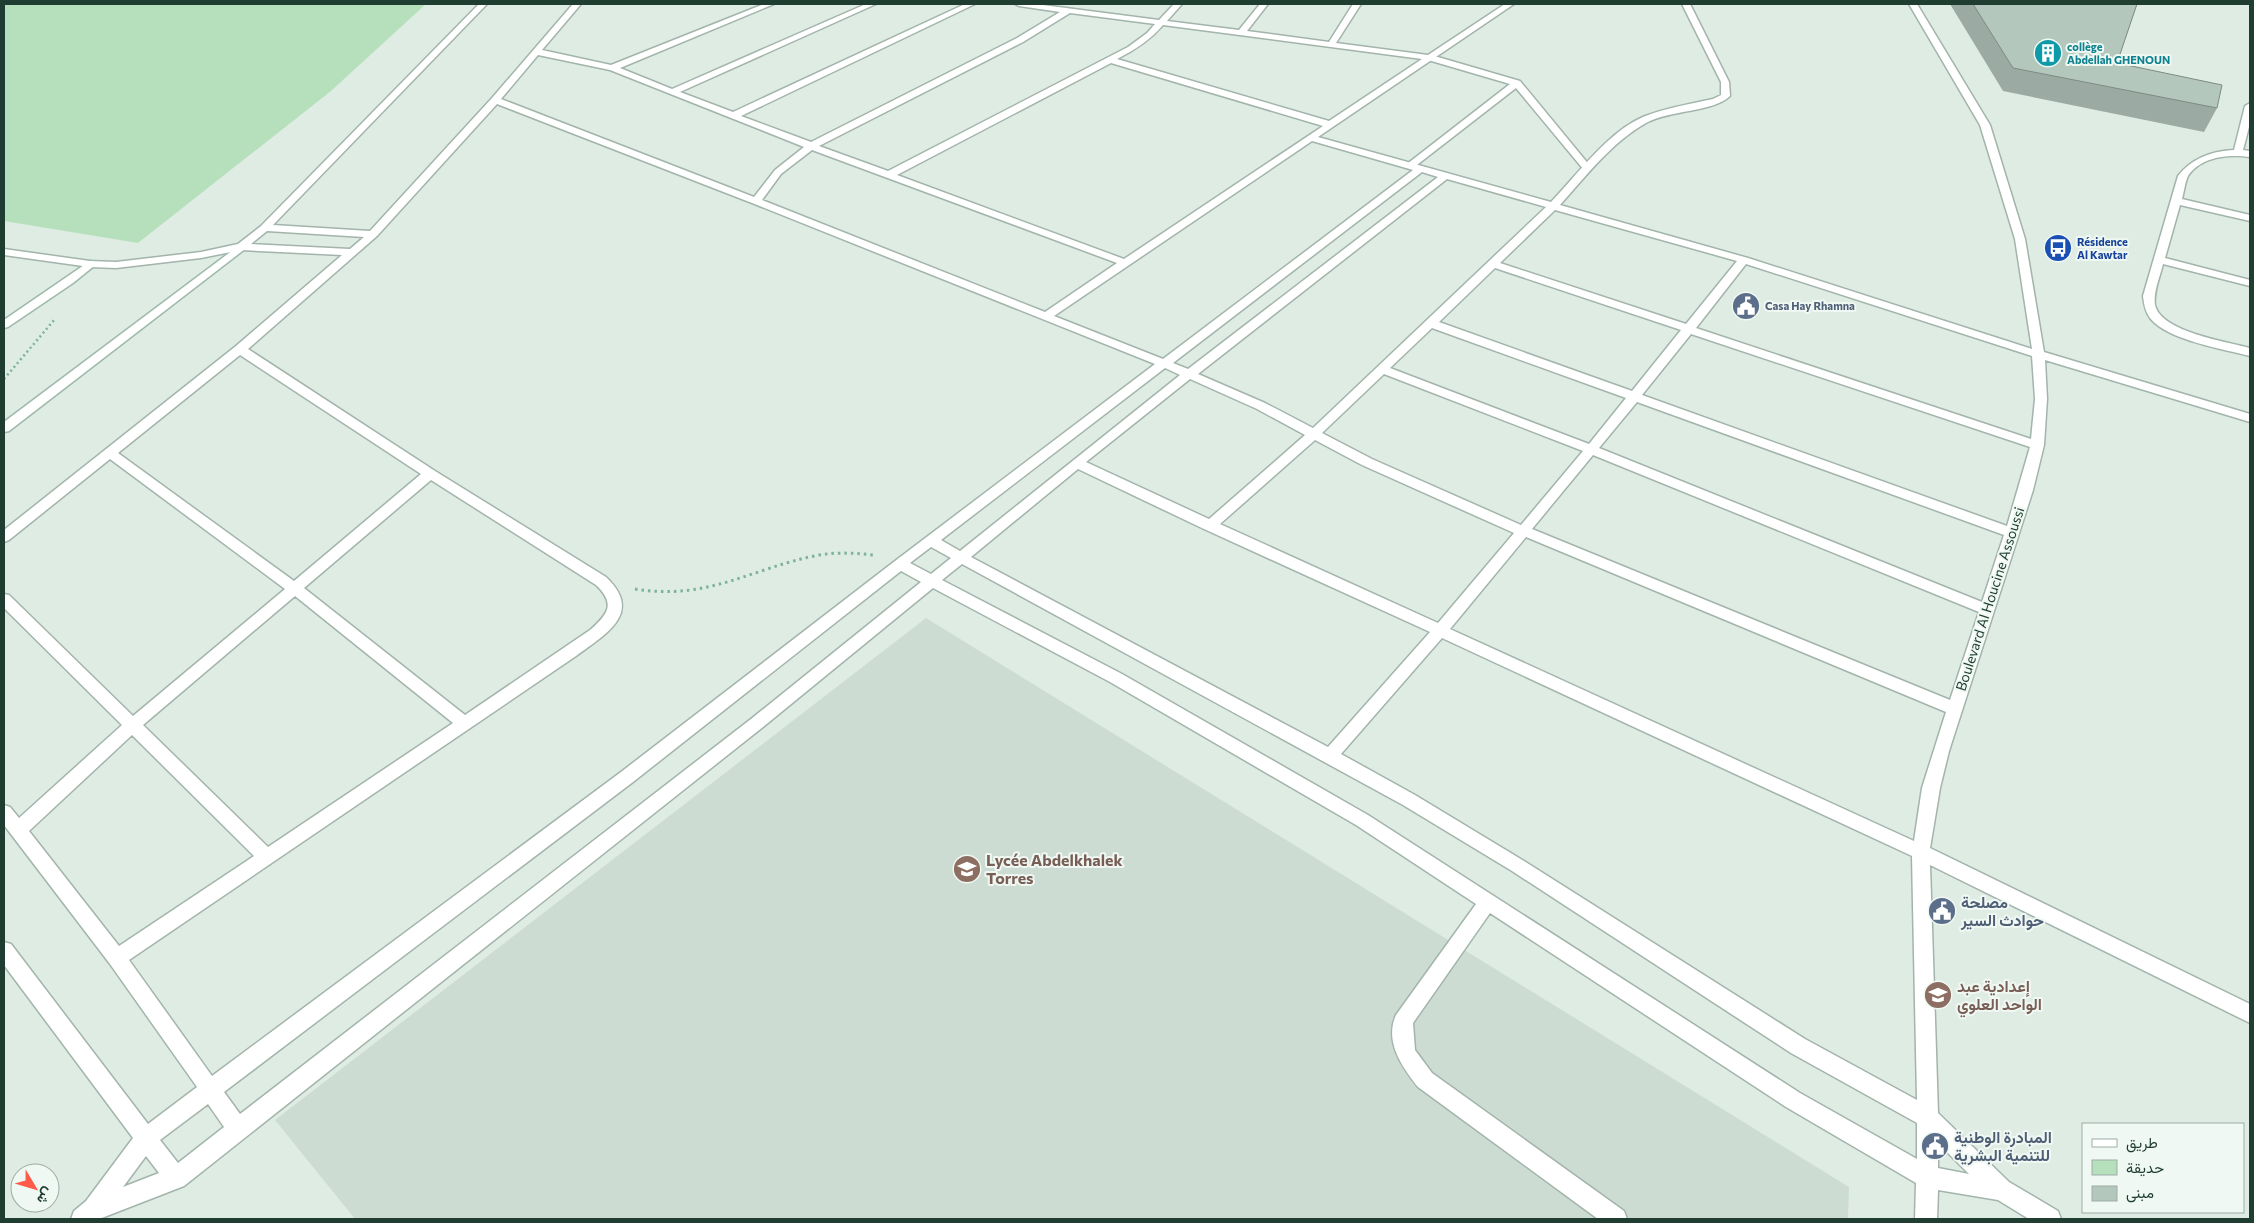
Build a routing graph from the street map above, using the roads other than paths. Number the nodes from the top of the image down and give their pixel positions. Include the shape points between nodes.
1 (483, 4) edge
2 (577, 4) edge
3 (770, 4) edge
4 (872, 4) edge
5 (971, 4) edge
6 (1019, 4) edge
7 (1076, 4) edge
8 (1178, 4) edge
9 (1264, 4) edge
10 (1357, 4) edge
11 (1510, 4) edge
12 (1686, 4) edge
13 (1913, 4) edge
14 (1068, 11) junction
15 (1161, 23) junction
16 (1241, 34) junction
17 (1332, 45) junction
18 (537, 52) junction
19 (1431, 58) junction
20 (1110, 60) junction
21 (612, 68) junction
22 (1517, 83) junction
23 (672, 92) junction
24 (496, 100) junction
25 (2250, 106) edge
26 (733, 116) junction
27 (1331, 125) junction
28 (1311, 138) junction
29 (810, 146) junction
30 (2238, 152) junction
31 (2250, 154) edge
32 (1415, 168) junction
33 (1587, 168) junction
34 (889, 174) junction
35 (1445, 176) junction
36 (756, 201) junction
37 (2177, 201) junction
38 (1553, 206) junction
39 (2250, 218) edge
40 (264, 228) junction
41 (373, 234) junction
42 (241, 246) junction
43 (4, 252) edge
44 (351, 252) junction
45 (1744, 260) junction
46 (2160, 260) junction
47 (1126, 263) junction
48 (90, 264) junction
49 (1493, 264) junction
50 (2250, 283) edge
51 (1046, 316) junction
52 (1430, 323) junction
53 (4, 325) edge
54 (1688, 328) junction
55 (240, 349) junction
56 (2250, 352) edge
57 (2039, 355) junction
58 (1163, 362) junction
59 (1381, 369) junction
60 (1189, 374) junction
61 (1632, 397) junction
62 (2250, 418) edge
63 (4, 428) edge
64 (1314, 434) junction
65 (2037, 445) junction
66 (1591, 450) junction
67 (110, 452) junction
68 (1076, 464) junction
69 (430, 474) junction
70 (1209, 526) junction
71 (1523, 530) junction
72 (2011, 532) junction
73 (4, 537) edge
74 (931, 541) junction
75 (961, 557) junction
76 (900, 564) junction
77 (931, 581) junction
78 (294, 588) junction
79 (4, 599) edge
80 (1987, 610) junction
81 (1439, 632) junction
82 (1954, 709) junction
83 (134, 724) junction
84 (464, 724) junction
85 (1330, 756) junction
86 (4, 812) edge
87 (19, 829) junction
88 (1921, 852) junction
89 (267, 857) junction
90 (1488, 901) junction
91 (4, 950) edge
92 (117, 958) junction
93 (2250, 1014) edge
94 (210, 1088) junction
95 (1927, 1117) junction
96 (240, 1130) junction
97 (147, 1137) junction
98 (1927, 1177) junction
99 (176, 1178) junction
100 (2001, 1190) junction
101 (88, 1214) edge
102 (1616, 1219) edge
103 (1926, 1219) edge
104 (2050, 1219) edge

1 - 40 street
2 - 18 street
3 - 21 street
4 - 23 street
5 - 26 street
6 - 14 street
7 - 14 street
8 - 15 street
9 - 16 street
10 - 17 street
11 - 19 street
12 - 33 street via 1725,82 1726,96 1644,120 1617,138
13 - 57 street, Boulevard Al Houcine Assoussi via 1985,125 2020,239
14 - 15 street
14 - 29 street via 1020,40
15 - 16 street
15 - 20 street via 1142,41
16 - 17 street
17 - 19 street
18 - 21 street
18 - 24 street
19 - 22 street
19 - 27 street
20 - 27 street
20 - 34 street
21 - 23 street
22 - 32 street
22 - 33 street
23 - 26 street
24 - 36 street
24 - 41 street
25 - 30 street
26 - 29 street
27 - 28 street
28 - 32 street
28 - 47 street
29 - 34 street
29 - 36 street via 778,172
30 - 31 street
30 - 37 street via 2200,160 2190,166 2183,176
32 - 35 street
32 - 58 street
33 - 38 street
34 - 47 street
35 - 38 street
35 - 60 street
36 - 51 street
37 - 39 street
37 - 46 street
38 - 45 street
38 - 49 street
40 - 41 street
40 - 42 street
41 - 44 street
42 - 44 street
42 - 48 street via 201,255 124,264
42 - 63 street
43 - 48 street
44 - 55 street
45 - 54 street
45 - 57 street
46 - 50 street
46 - 56 street via 2149,296 2150,307 2156,317 2182,332
47 - 51 street
48 - 53 street
49 - 52 street
49 - 54 street
51 - 58 street
52 - 59 street
52 - 61 street
54 - 61 street
54 - 65 street
55 - 67 street
55 - 69 street
57 - 62 street
57 - 65 street, Boulevard Al Houcine Assoussi via 2042,399
58 - 60 street
58 - 74 street
59 - 64 street
59 - 66 street
60 - 64 street
60 - 68 street
61 - 66 street
61 - 72 street
64 - 70 street
64 - 71 street via 1367,462
65 - 72 street, Boulevard Al Houcine Assoussi
66 - 71 street
66 - 80 street
67 - 73 street
67 - 78 street
68 - 70 street
68 - 75 street
69 - 78 street
69 - 84 street via 600,580 613,593 616,602 614,614 607,624
70 - 81 street
71 - 81 street
71 - 82 street
72 - 80 street, Boulevard Al Houcine Assoussi
74 - 75 street
74 - 76 street
75 - 77 street
75 - 85 street
76 - 77 street
76 - 94 street via 596,801
77 - 90 street via 1116,678 1278,771 1362,820
77 - 96 street via 757,723
78 - 83 street
78 - 84 street
79 - 83 street
80 - 82 street, Boulevard Al Houcine Assoussi
81 - 85 street
81 - 88 street
82 - 88 street, Boulevard Al Houcine Assoussi via 1931,788
83 - 87 street
83 - 89 street
84 - 89 street
85 - 95 street via 1518,866 1798,1046
86 - 87 street
87 - 92 street
88 - 93 street
88 - 95 street, Boulevard Al Houcine Assoussi
89 - 92 street
90 - 98 street via 1793,1100
90 - 102 street via 1403,1021 1402,1044 1408,1059 1425,1080
91 - 97 street
92 - 94 street
94 - 96 street
94 - 97 street
95 - 98 street, Boulevard Al Houcine Assoussi
95 - 100 street
96 - 99 street
97 - 99 street
97 - 101 street
98 - 100 street
98 - 103 street, Boulevard Al Houcine Assoussi
99 - 101 street
100 - 104 street

